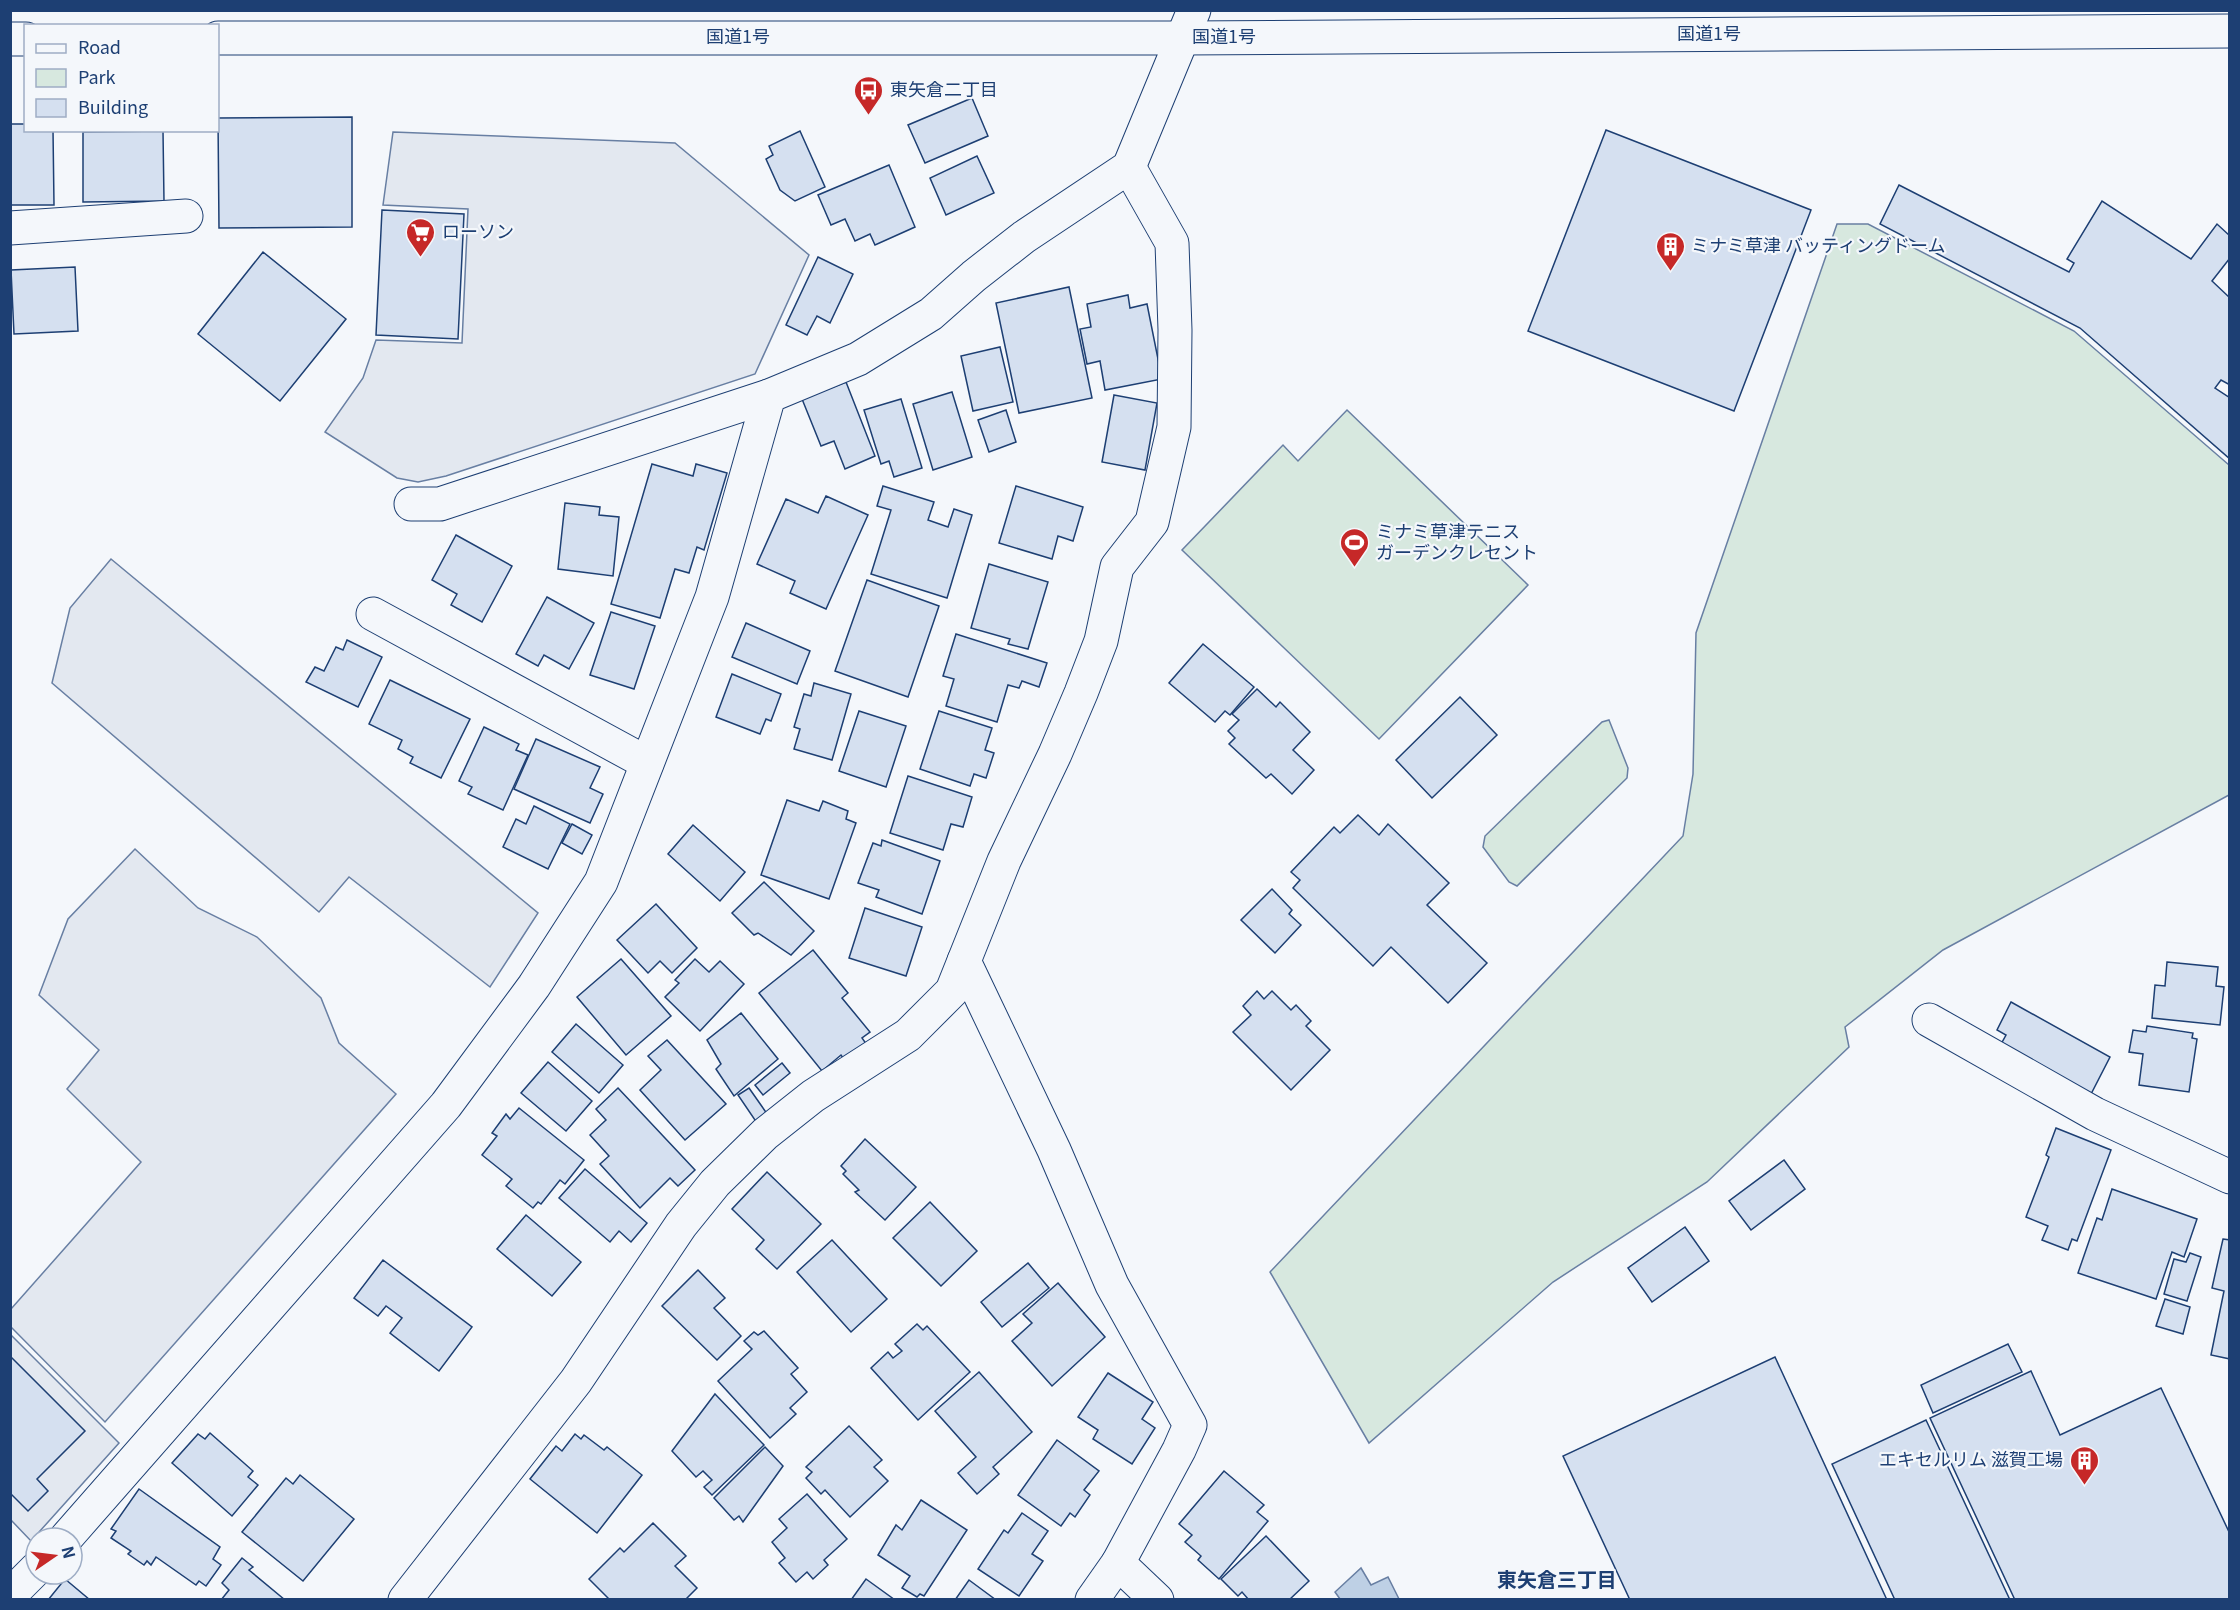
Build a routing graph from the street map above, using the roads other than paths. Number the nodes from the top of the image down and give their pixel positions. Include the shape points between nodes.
1 (1188, 24) edge
2 (2229, 31) edge
3 (219, 38) edge
4 (1129, 167) junction
5 (186, 216) dead end
6 (10, 228) edge
7 (769, 396) junction
8 (411, 504) dead end
9 (373, 614) dead end
10 (647, 763) junction
11 (964, 961) junction
12 (1929, 1020) dead end
13 (2229, 1177) edge
14 (77, 1526) edge
15 (1118, 1563) junction
16 (24, 1581) edge
17 (10, 1595) edge
18 (405, 1599) edge
19 (1092, 1599) edge
20 (1157, 1599) edge

1 - 2 main road, 国道1号
1 - 3 main road, 国道1号
1 - 4 main road
4 - 7 main road via 1024,237 931,315 858,359
4 - 11 main road via 1172,243 1173,427 1152,522 1117,567 1101,640 1081,693 1004,861
5 - 6 main road
7 - 8 main road via 440,504
7 - 10 main road via 712,597
9 - 10 main road
10 - 14 main road via 602,882 534,986 446,1105
11 - 15 main road via 1054,1150 1112,1285 1190,1425
11 - 18 main road via 952,991 908,1035 813,1096 765,1134 715,1183 681,1225 576,1381
12 - 13 main road via 2095,1114
15 - 19 main road
15 - 20 main road
16 - 17 main road

